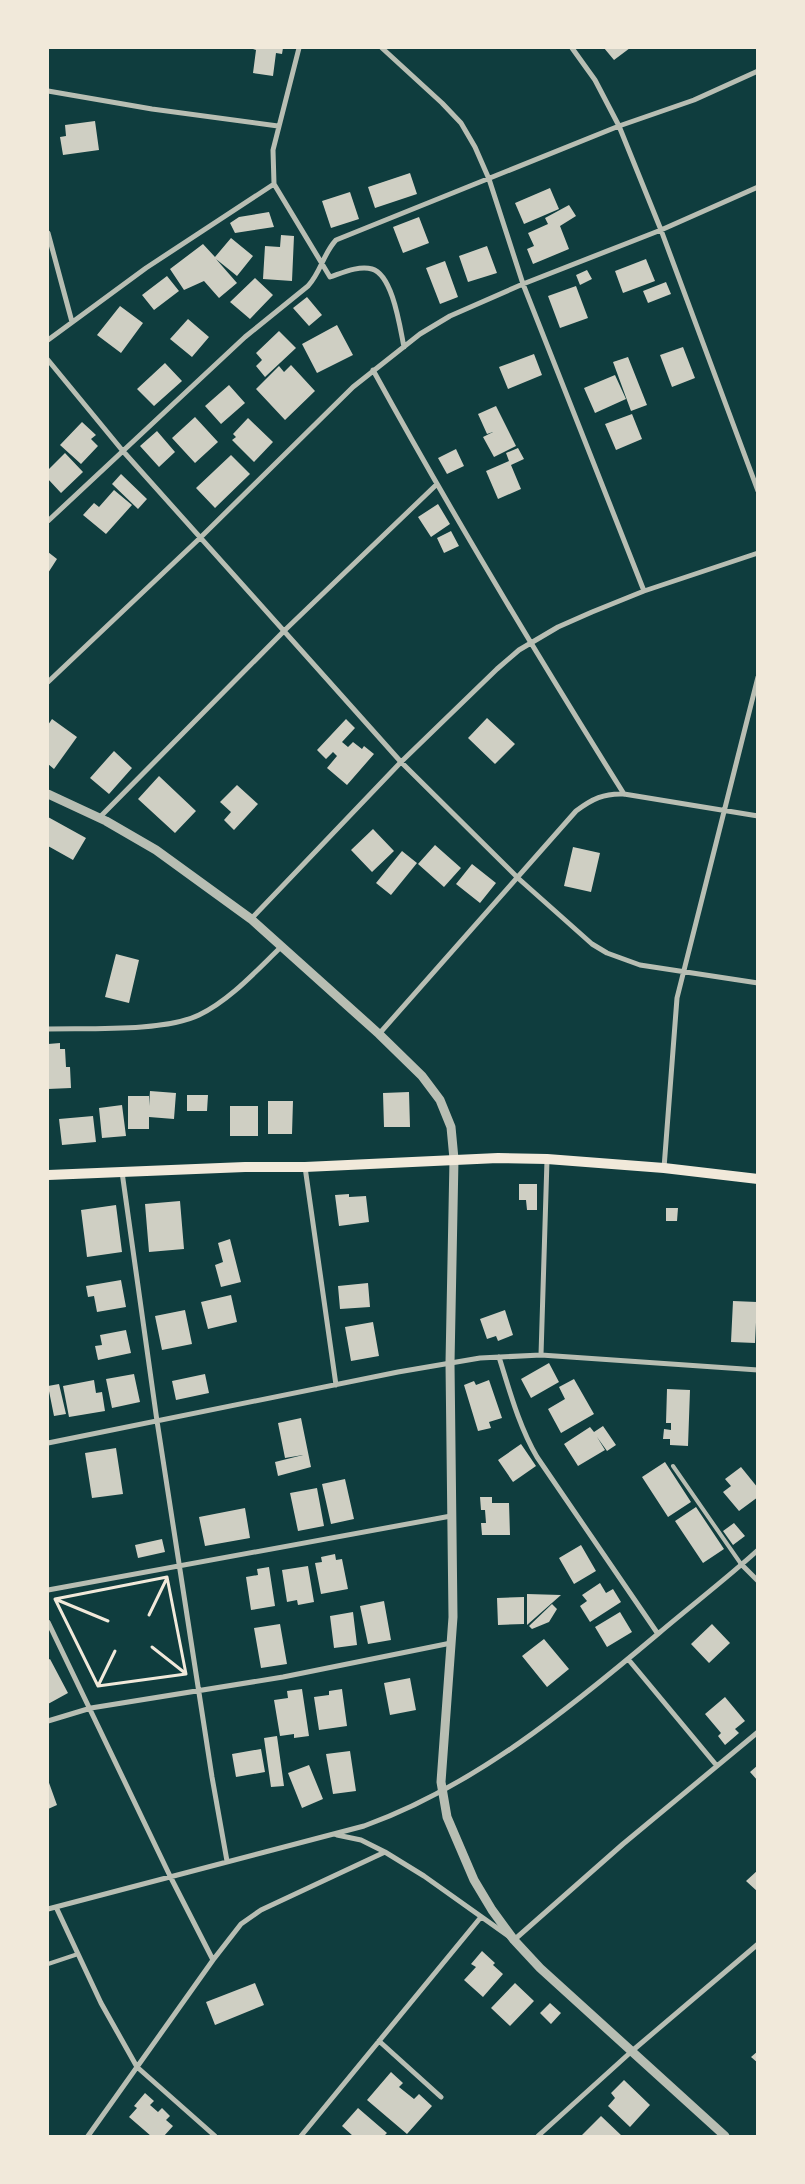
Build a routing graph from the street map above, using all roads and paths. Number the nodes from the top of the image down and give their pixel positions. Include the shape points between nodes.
1 (299, 48) edge
2 (382, 48) edge
3 (572, 48) edge
4 (758, 71) edge
5 (48, 91) edge
6 (278, 126) junction
7 (620, 126) junction
8 (488, 179) junction
9 (274, 184) junction
10 (758, 187) edge
11 (660, 230) junction
12 (48, 233) edge
13 (322, 266) junction
14 (523, 284) junction
15 (72, 322) junction
16 (48, 340) edge
17 (404, 347) junction
18 (48, 360) edge
19 (373, 370) junction
20 (122, 450) junction
21 (436, 485) junction
22 (758, 491) edge
23 (48, 521) edge
24 (200, 538) junction
25 (758, 554) edge
26 (644, 591) junction
27 (284, 630) junction
28 (529, 643) junction
29 (758, 677) edge
30 (48, 682) edge
31 (401, 762) junction
32 (48, 794) edge
33 (624, 794) junction
34 (726, 810) junction
35 (758, 816) edge
36 (99, 818) junction
37 (519, 879) junction
38 (251, 919) junction
39 (281, 947) junction
40 (683, 971) junction
41 (758, 983) edge
42 (48, 1029) edge
43 (379, 1034) junction
44 (454, 1159) junction
45 (547, 1159) junction
46 (305, 1167) junction
47 (664, 1168) junction
48 (122, 1172) junction
49 (48, 1175) edge
50 (758, 1179) edge
51 (541, 1355) junction
52 (499, 1357) junction
53 (450, 1363) junction
54 (758, 1370) edge
55 (336, 1385) junction
56 (157, 1421) junction
57 (48, 1443) edge
58 (673, 1466) dead end
59 (451, 1516) junction
60 (758, 1550) edge
61 (741, 1564) junction
62 (180, 1565) junction
63 (168, 1578) junction
64 (758, 1581) edge
65 (48, 1590) edge
66 (55, 1599) junction
67 (149, 1615) dead end
68 (108, 1621) dead end
69 (48, 1622) edge
70 (658, 1634) junction
71 (451, 1643) junction
72 (152, 1647) dead end
73 (115, 1651) dead end
74 (628, 1660) junction
75 (186, 1674) junction
76 (98, 1686) junction
77 (199, 1691) junction
78 (91, 1708) junction
79 (48, 1721) edge
80 (758, 1732) edge
81 (717, 1766) junction
82 (442, 1791) junction
83 (335, 1835) junction
84 (386, 1852) junction
85 (227, 1861) junction
86 (170, 1876) junction
87 (56, 1907) junction
88 (48, 1910) edge
89 (481, 1917) junction
90 (514, 1940) junction
91 (758, 1944) edge
92 (78, 1954) junction
93 (213, 1960) junction
94 (48, 1964) edge
95 (379, 2041) junction
96 (632, 2050) junction
97 (137, 2067) junction
98 (441, 2097) dead end
99 (88, 2136) edge
100 (215, 2136) edge
101 (301, 2136) edge
102 (538, 2136) edge
103 (725, 2136) edge

1 - 6 street
2 - 8 street via 461,123
3 - 7 street via 595,80
4 - 7 street via 694,100
5 - 6 street
6 - 9 street via 273,150
7 - 8 street
7 - 11 street
8 - 13 street via 345,235 328,249
8 - 14 street
9 - 13 street
9 - 15 street via 146,268
10 - 11 street
11 - 14 street
11 - 22 street
12 - 15 street
13 - 17 street via 330,277 362,268 379,274 391,295
13 - 20 street via 308,286 244,337
14 - 17 street via 450,316
14 - 26 street
15 - 16 street
17 - 19 street
18 - 20 street
19 - 21 street
19 - 24 street
20 - 23 street
20 - 24 street
21 - 27 street
21 - 28 street
24 - 27 street
24 - 30 street
25 - 26 street
26 - 28 street
27 - 31 street
27 - 36 street
28 - 31 street via 497,669
28 - 33 street
29 - 34 street
31 - 37 street
31 - 38 street
32 - 36 street
33 - 34 street
33 - 37 street via 605,794 576,811
34 - 35 street
34 - 40 street
36 - 38 street via 156,850
37 - 40 street via 607,954 640,965
37 - 43 street
38 - 39 street
39 - 42 street via 223,999 200,1015 154,1026
39 - 43 street
40 - 41 street
40 - 47 street via 676,1012
43 - 44 street via 426,1080 440,1100 451,1127
44 - 45 main road
44 - 46 main road
44 - 53 street
45 - 47 main road
45 - 51 street
46 - 48 main road
46 - 55 street
47 - 50 main road
48 - 49 main road
48 - 56 street
51 - 52 street
51 - 54 street
52 - 53 street
52 - 70 street via 530,1445
53 - 55 street
53 - 59 street
55 - 56 street
56 - 57 street
56 - 62 street
58 - 61 lane
59 - 62 street
59 - 71 street
60 - 61 street
61 - 64 street
61 - 70 street
62 - 65 street
62 - 77 street
63 - 66 path
63 - 67 path
63 - 75 path
66 - 68 path
66 - 76 path
69 - 78 street
70 - 74 street
71 - 77 street
71 - 82 street
72 - 75 path
73 - 76 path
74 - 81 street
74 - 82 street via 512,1747
75 - 76 path
77 - 78 street
77 - 85 street
78 - 79 street
78 - 86 street
80 - 81 street
81 - 90 street
82 - 83 street via 389,1817
82 - 90 street via 447,1817 474,1880
83 - 84 street via 361,1840
83 - 85 street
84 - 89 street
84 - 93 street via 261,1910 241,1924
85 - 86 street
86 - 87 street
86 - 93 street
87 - 88 street
87 - 92 street
89 - 90 street
89 - 95 street
90 - 96 street via 540,1968
91 - 96 street
92 - 94 lane
92 - 97 street
93 - 97 street
95 - 98 street
95 - 101 street
96 - 102 street
96 - 103 street
97 - 99 street
97 - 100 street

